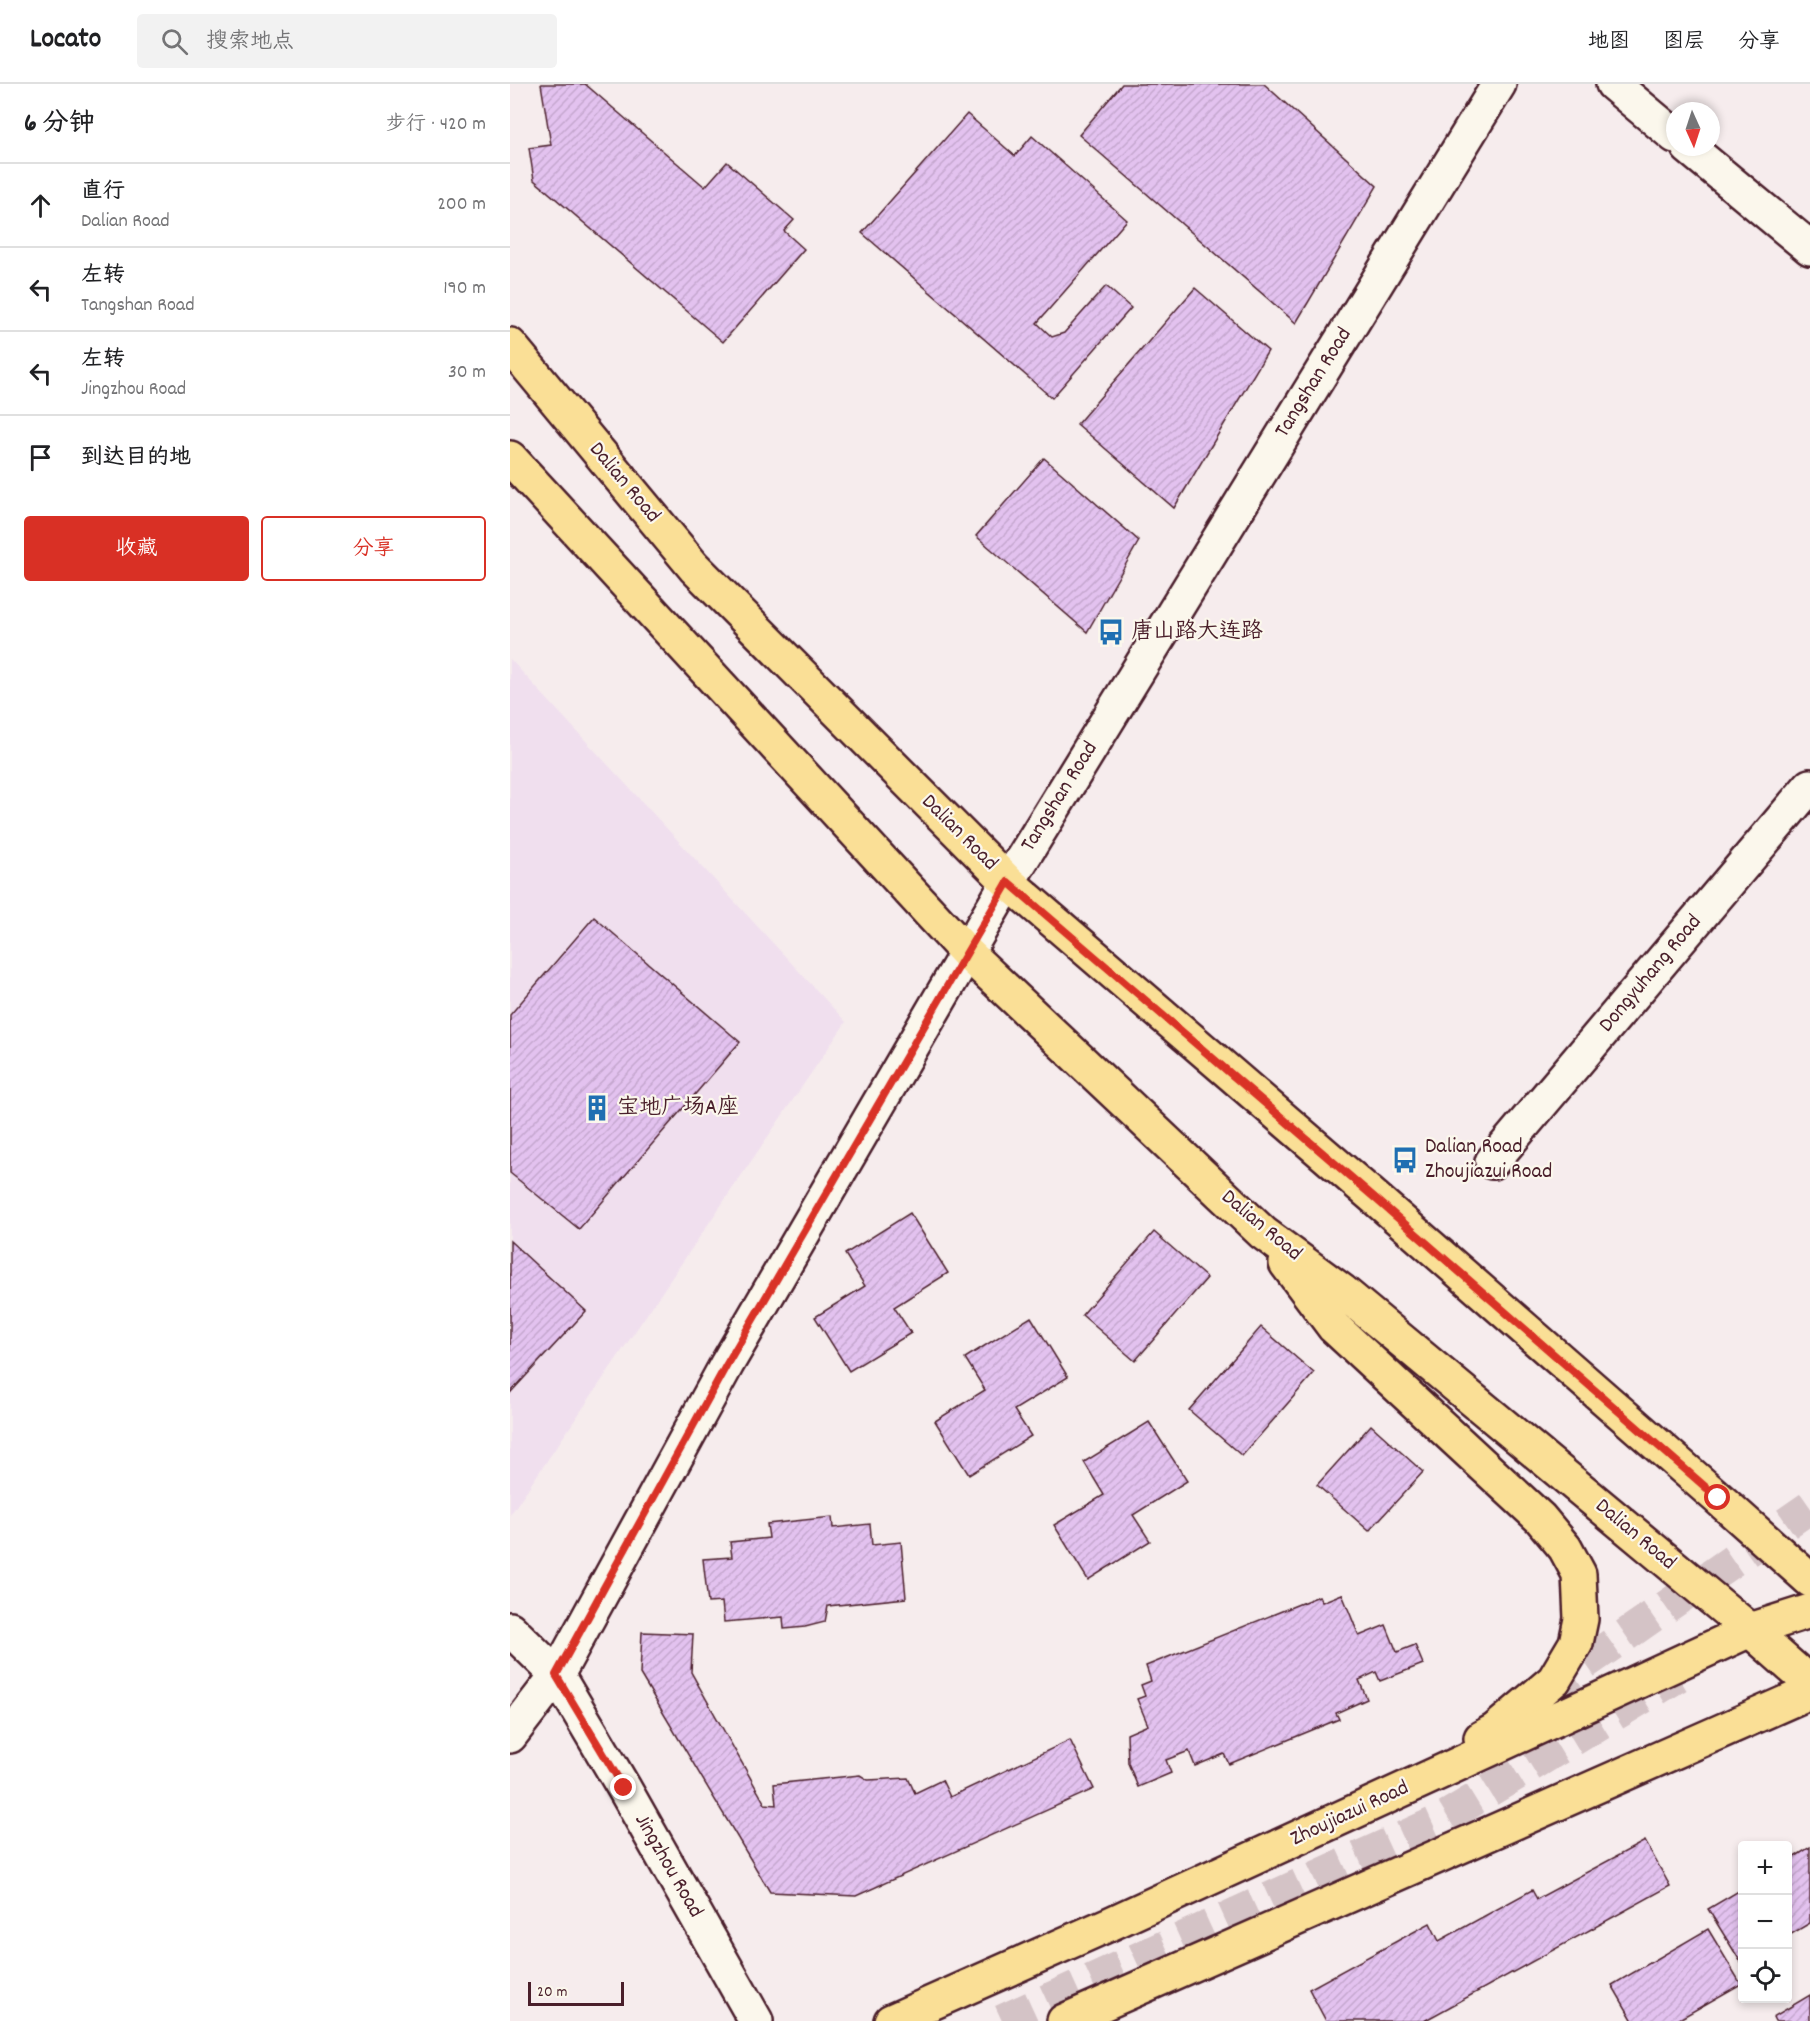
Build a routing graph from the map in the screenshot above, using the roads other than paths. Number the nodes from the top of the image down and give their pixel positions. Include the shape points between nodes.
1 (1499, 84) edge
2 (1613, 84) edge
3 (1666, 128) edge
4 (1699, 156) edge
5 (1810, 248) edge
6 (510, 345) edge
7 (510, 458) edge
8 (1810, 786) edge
9 (1008, 882) junction
10 (967, 953) junction
11 (1492, 1162) dead end
12 (1263, 1233) junction
13 (1810, 1580) edge
14 (1810, 1611) edge
15 (510, 1629) edge
16 (1750, 1630) junction
17 (556, 1675) junction
18 (1810, 1683) edge
19 (1810, 1692) edge
20 (510, 1736) edge
21 (1363, 1808) junction
22 (756, 2021) edge
23 (891, 2021) edge
24 (1064, 2021) edge

1 - 9 street, Tangshan Road
2 - 3 street
4 - 5 street
6 - 9 main road, Dalian Road via 694,567
7 - 10 main road, Dalian Road
8 - 11 street, Dongyuhang Road
9 - 10 street, Tangshan Road
9 - 13 main road, Dalian Road
10 - 12 main road, Dalian Road
10 - 17 street, Tangshan Road via 727,1364
12 - 16 main road, Dalian Road via 1342,1291
12 - 21 main road via 1334,1327 1540,1518 1565,1548 1579,1574 1581,1619 1576,1643 1554,1680 1495,1730
14 - 16 main road, Zhoujiazui Road
15 - 17 street, Jingzhou Road
16 - 18 main road, Dalian Road
16 - 21 main road, Zhoujiazui Road
17 - 20 street, Tangshan Road
17 - 22 street, Jingzhou Road
19 - 24 main road
21 - 23 main road, Zhoujiazui Road

